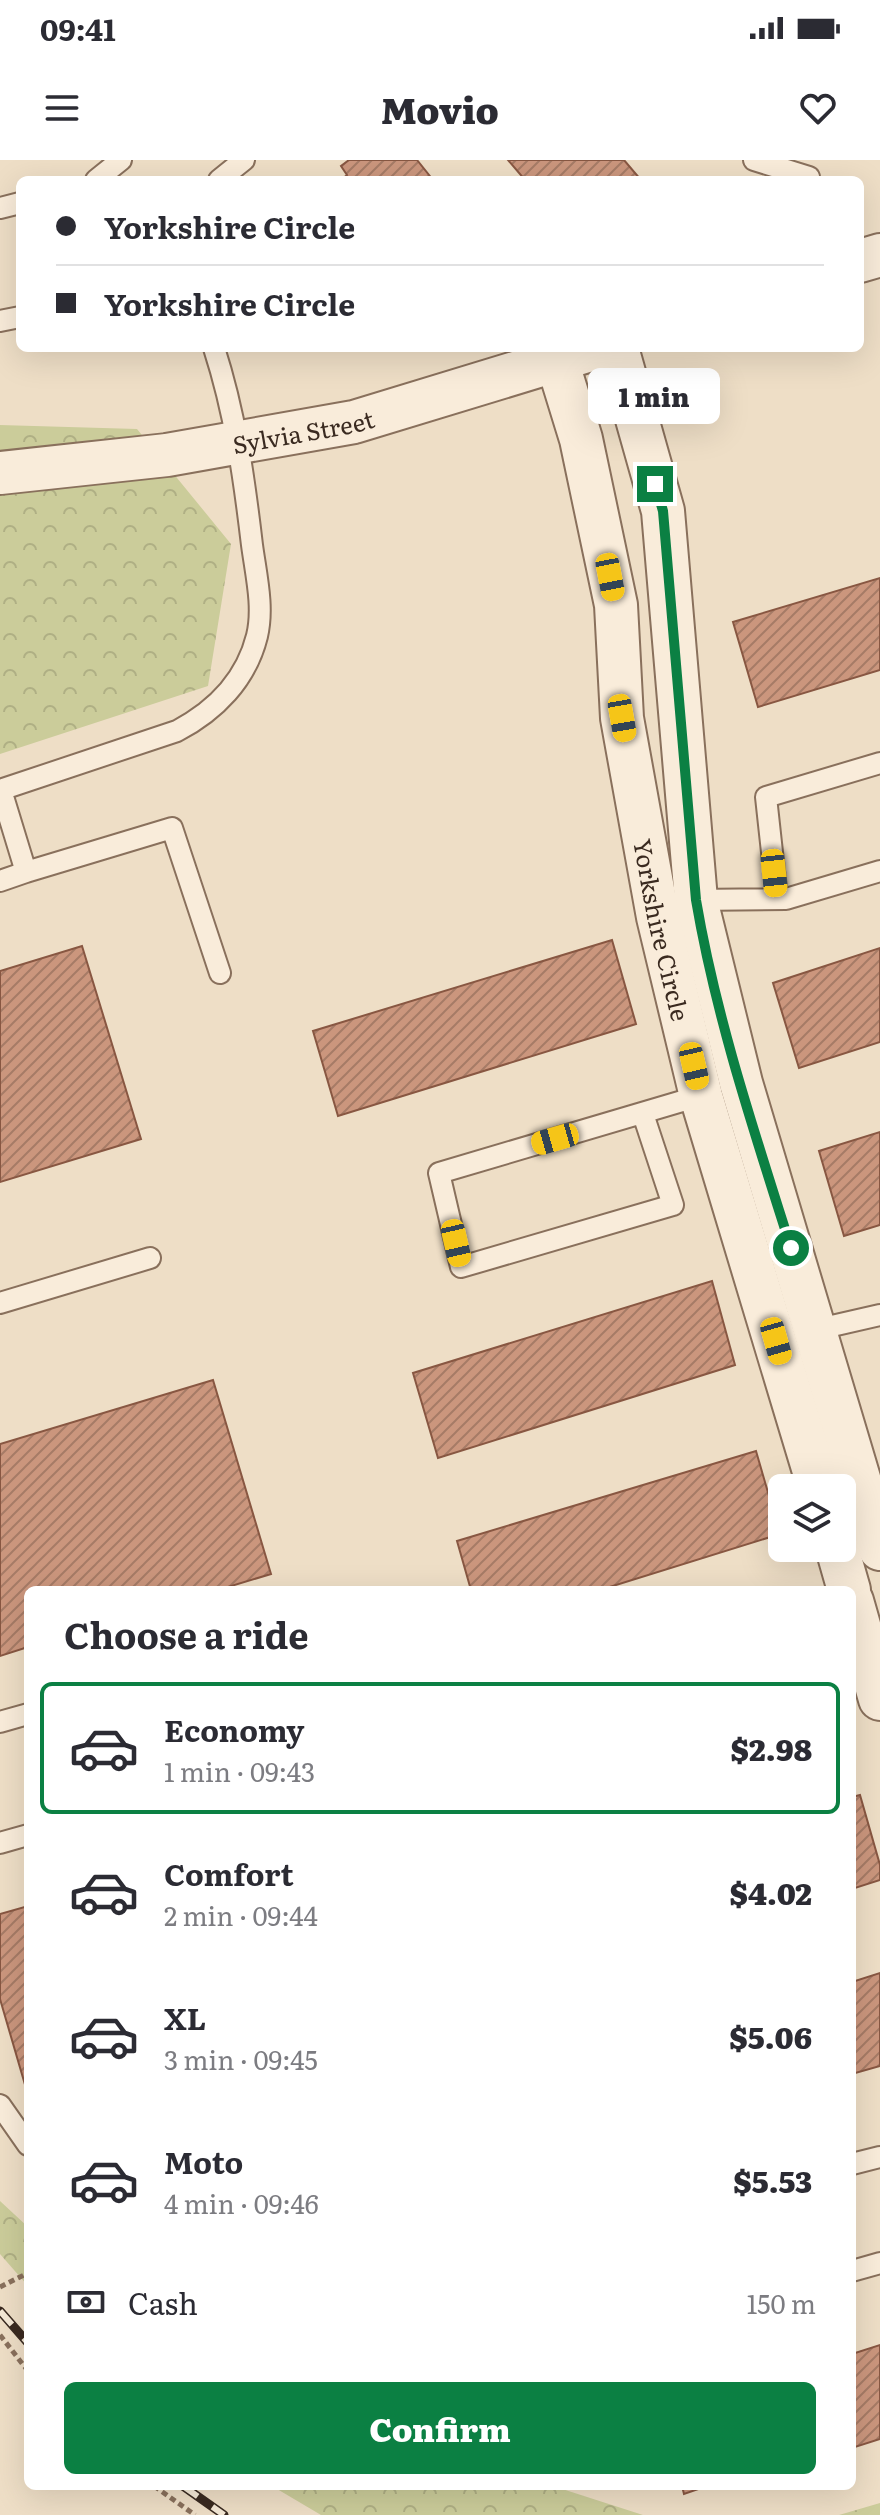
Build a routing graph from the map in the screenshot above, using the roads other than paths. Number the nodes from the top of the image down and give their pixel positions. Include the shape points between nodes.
1 (121, 160) edge
2 (244, 160) edge
3 (754, 160) edge
4 (808, 172) edge
5 (101, 176) edge
6 (224, 176) edge
7 (215, 352) edge
8 (585, 352) edge
9 (618, 352) edge
10 (557, 361) junction
11 (240, 445) junction
12 (0, 473) edge
13 (880, 763) edge
14 (0, 790) edge
15 (880, 871) edge
16 (26, 872) junction
17 (0, 881) edge
18 (777, 898) junction
19 (676, 902) junction
20 (220, 973) dead end
21 (741, 1083) junction
22 (701, 1096) junction
23 (643, 1114) junction
24 (150, 1258) dead end
25 (0, 1303) edge
26 (880, 1315) edge
27 (816, 1330) junction
28 (776, 1341) junction
29 (815, 1474) edge
30 (880, 1549) edge
31 (842, 1562) edge
32 (851, 1586) edge
33 (858, 1604) edge
34 (880, 1699) edge
35 (24, 1715) edge
36 (0, 1722) edge
37 (24, 1836) edge
38 (0, 1843) edge
39 (0, 2105) edge
40 (24, 2139) edge
41 (880, 2157) edge
42 (856, 2163) edge
43 (880, 2263) edge
44 (856, 2270) edge

1 - 5 lane
2 - 6 lane
3 - 4 lane
7 - 11 lane
8 - 10 street, Sylvia Street
9 - 19 street, Yorkshire Circle via 663,511
10 - 11 street, Sylvia Street via 354,422
10 - 19 street, Yorkshire Circle via 581,439 616,605 622,718
11 - 12 street, Sylvia Street
11 - 14 lane via 260,606 257,637 243,672 224,698 177,731
13 - 18 lane via 766,797
14 - 16 lane
15 - 18 lane
16 - 17 lane
16 - 20 lane via 172,828
18 - 19 lane
19 - 21 street, Yorkshire Circle via 703,941
19 - 22 street, Yorkshire Circle
21 - 22 lane
21 - 27 street, Yorkshire Circle
22 - 23 lane
22 - 28 street, Yorkshire Circle
23 - 23 lane via 439,1173 461,1267 673,1205
24 - 25 lane
26 - 27 lane
27 - 28 lane
27 - 30 street, Yorkshire Circle
28 - 29 street, Yorkshire Circle
31 - 32 street
33 - 34 street
35 - 36 lane
37 - 38 lane
39 - 40 lane
41 - 42 lane
43 - 44 lane

